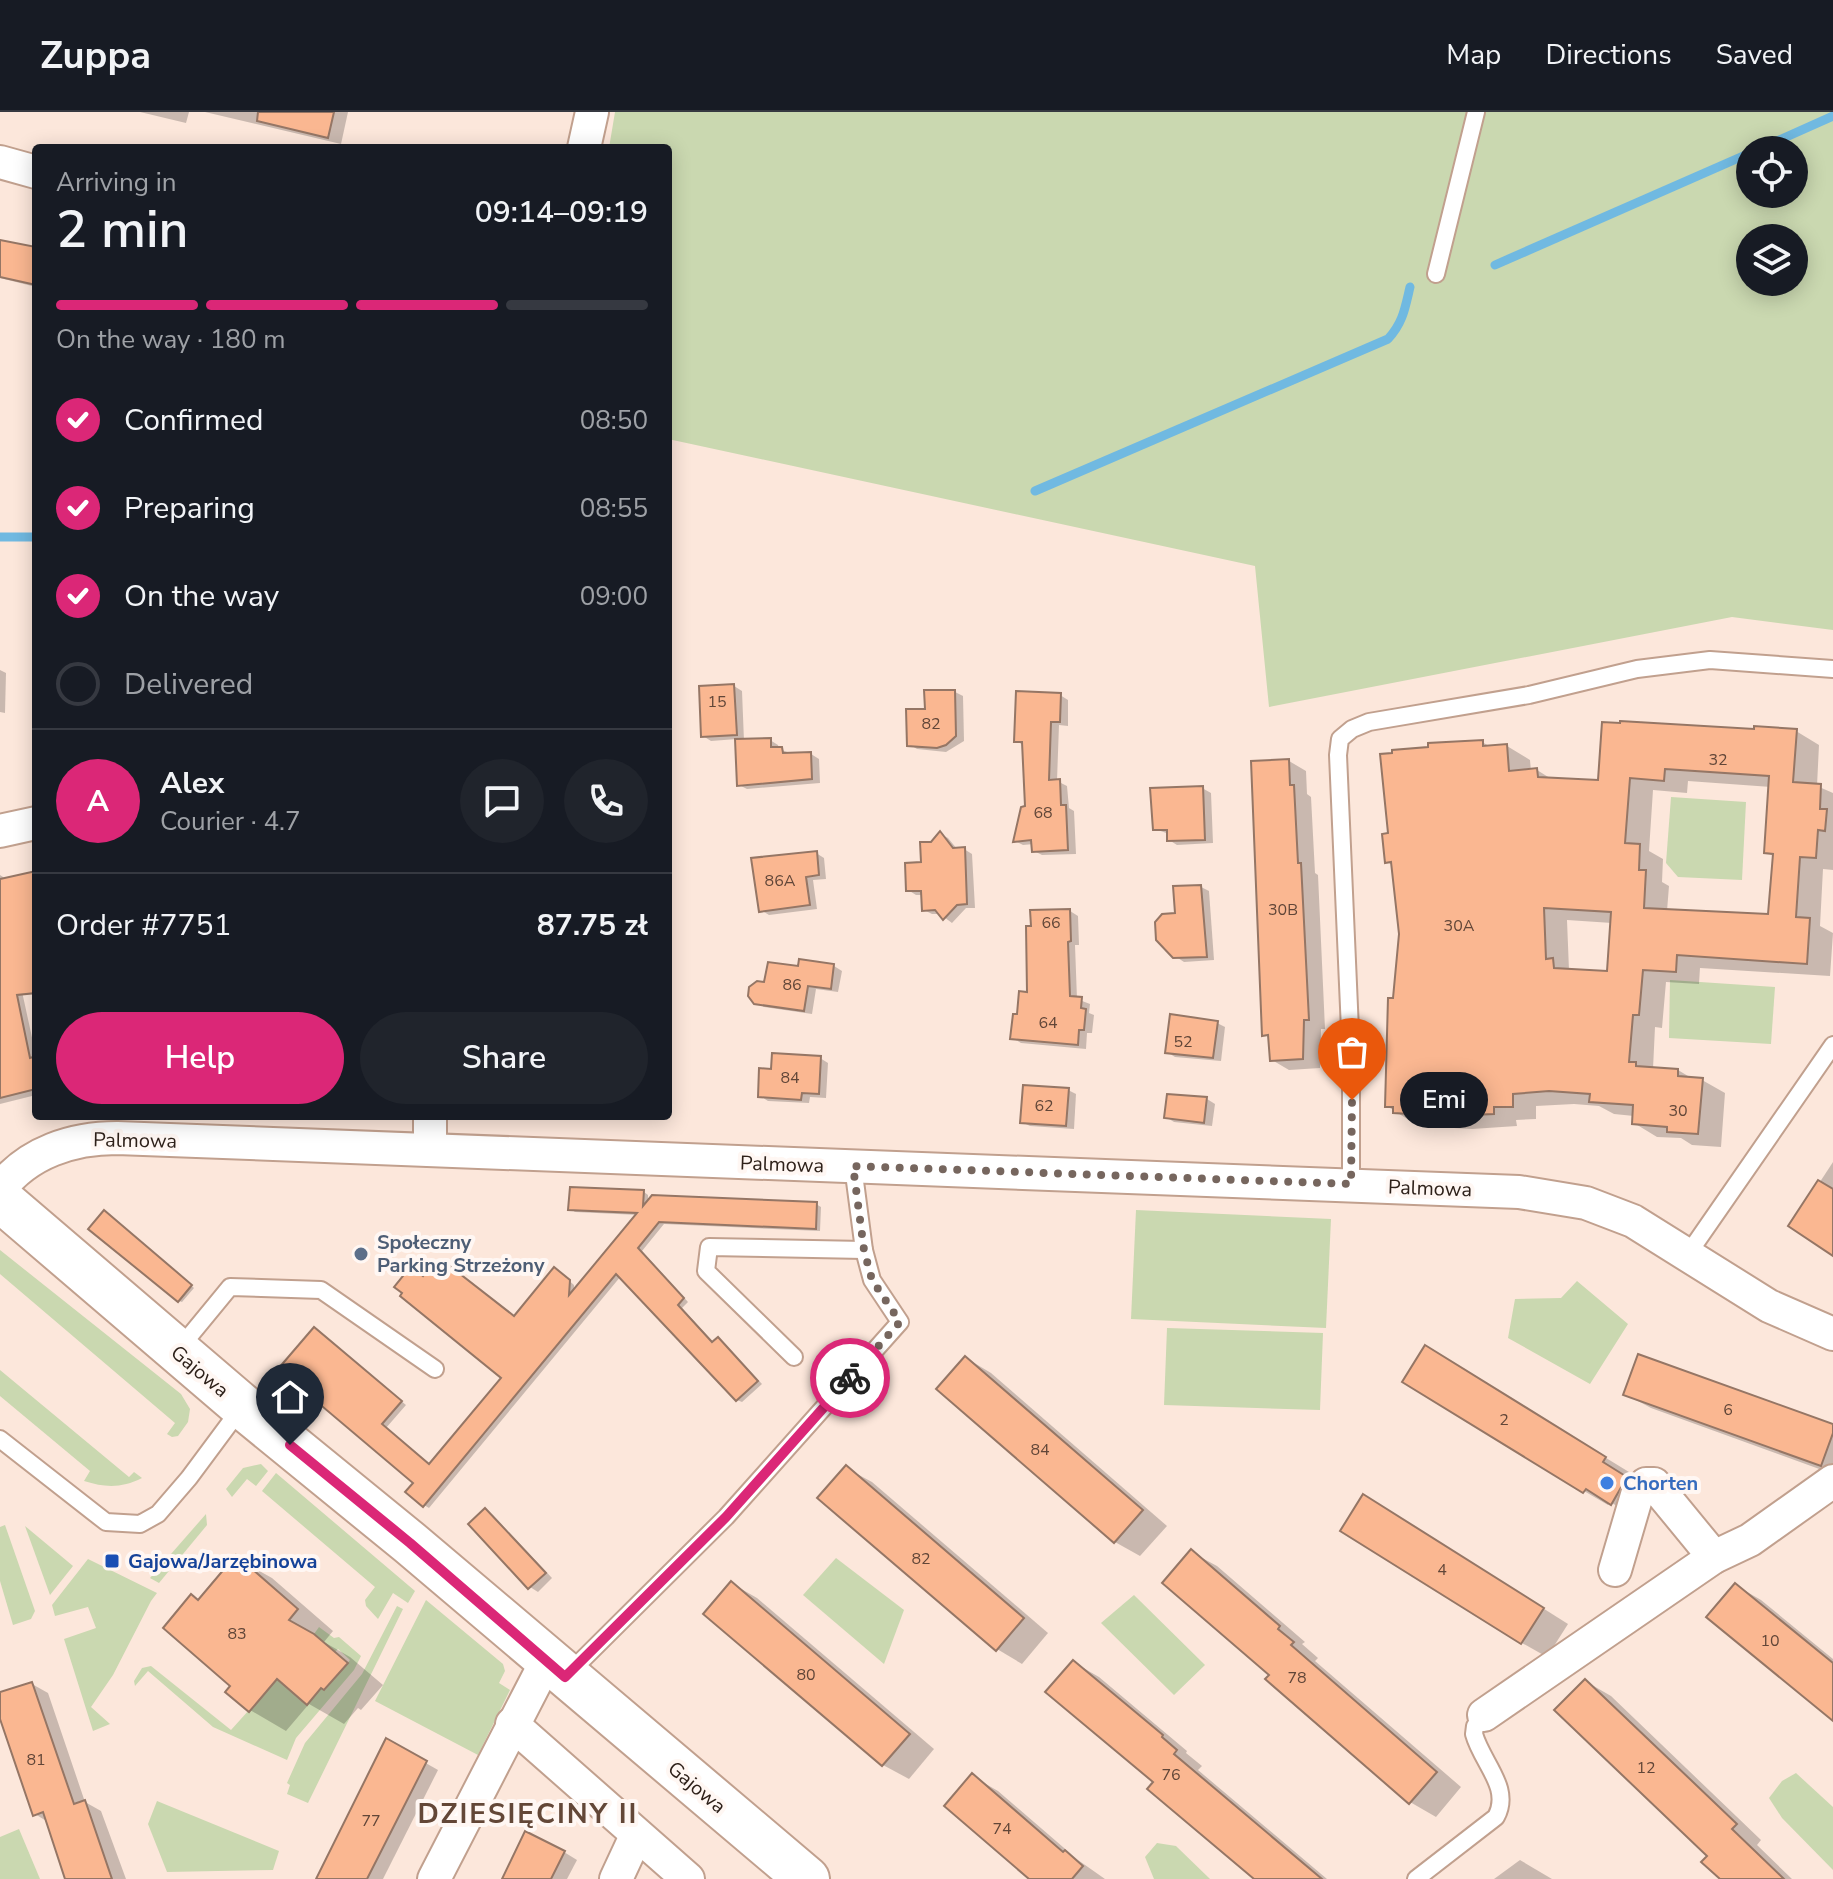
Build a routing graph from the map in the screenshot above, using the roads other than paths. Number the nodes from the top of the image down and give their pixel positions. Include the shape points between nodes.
1 (592, 112) edge
2 (1476, 112) edge
3 (585, 144) edge
4 (0, 162) edge
5 (32, 171) edge
6 (1436, 274) dead end
7 (1833, 669) edge
8 (32, 824) edge
9 (0, 831) edge
10 (1833, 1045) edge
11 (430, 1120) edge
12 (430, 1150) junction
13 (853, 1166) junction
14 (1351, 1184) junction
15 (0, 1189) edge
16 (0, 1199) edge
17 (864, 1250) junction
18 (1688, 1254) junction
19 (1833, 1334) edge
20 (177, 1352) junction
21 (794, 1357) dead end
22 (435, 1369) dead end
23 (242, 1406) junction
24 (0, 1439) edge
25 (1833, 1481) edge
26 (1714, 1557) junction
27 (1615, 1570) dead end
28 (556, 1668) junction
29 (1484, 1715) joint
30 (512, 1724) junction
31 (636, 1836) junction
32 (434, 1879) edge
33 (616, 1879) edge
34 (688, 1879) edge
35 (807, 1879) edge
36 (1416, 1879) edge

1 - 3 street
2 - 6 lane
4 - 5 street
7 - 14 lane via 1710,660 1637,669 1529,695 1369,722 1340,739
8 - 9 street
10 - 18 lane
11 - 12 street
12 - 13 street, Palmowa
12 - 15 street, Palmowa via 90,1139 49,1151
13 - 14 street, Palmowa
13 - 17 lane
14 - 18 street, Palmowa via 1568,1199 1633,1221
16 - 20 street, Gajowa
17 - 21 lane via 709,1247 706,1271
17 - 28 lane via 872,1280 900,1322 726,1517
18 - 19 street, Palmowa via 1769,1306
20 - 22 lane via 230,1287 321,1290
20 - 23 street, Gajowa
23 - 24 lane via 158,1514 140,1524 106,1522
23 - 28 street, Gajowa
25 - 26 street via 1750,1540
26 - 27 street via 1654,1484 1646,1484 1637,1495
26 - 29 street
28 - 30 street
28 - 35 street, Gajowa
29 - 36 lane via 1474,1734 1501,1791 1501,1808
30 - 31 street
30 - 32 street
31 - 33 street
31 - 34 street

